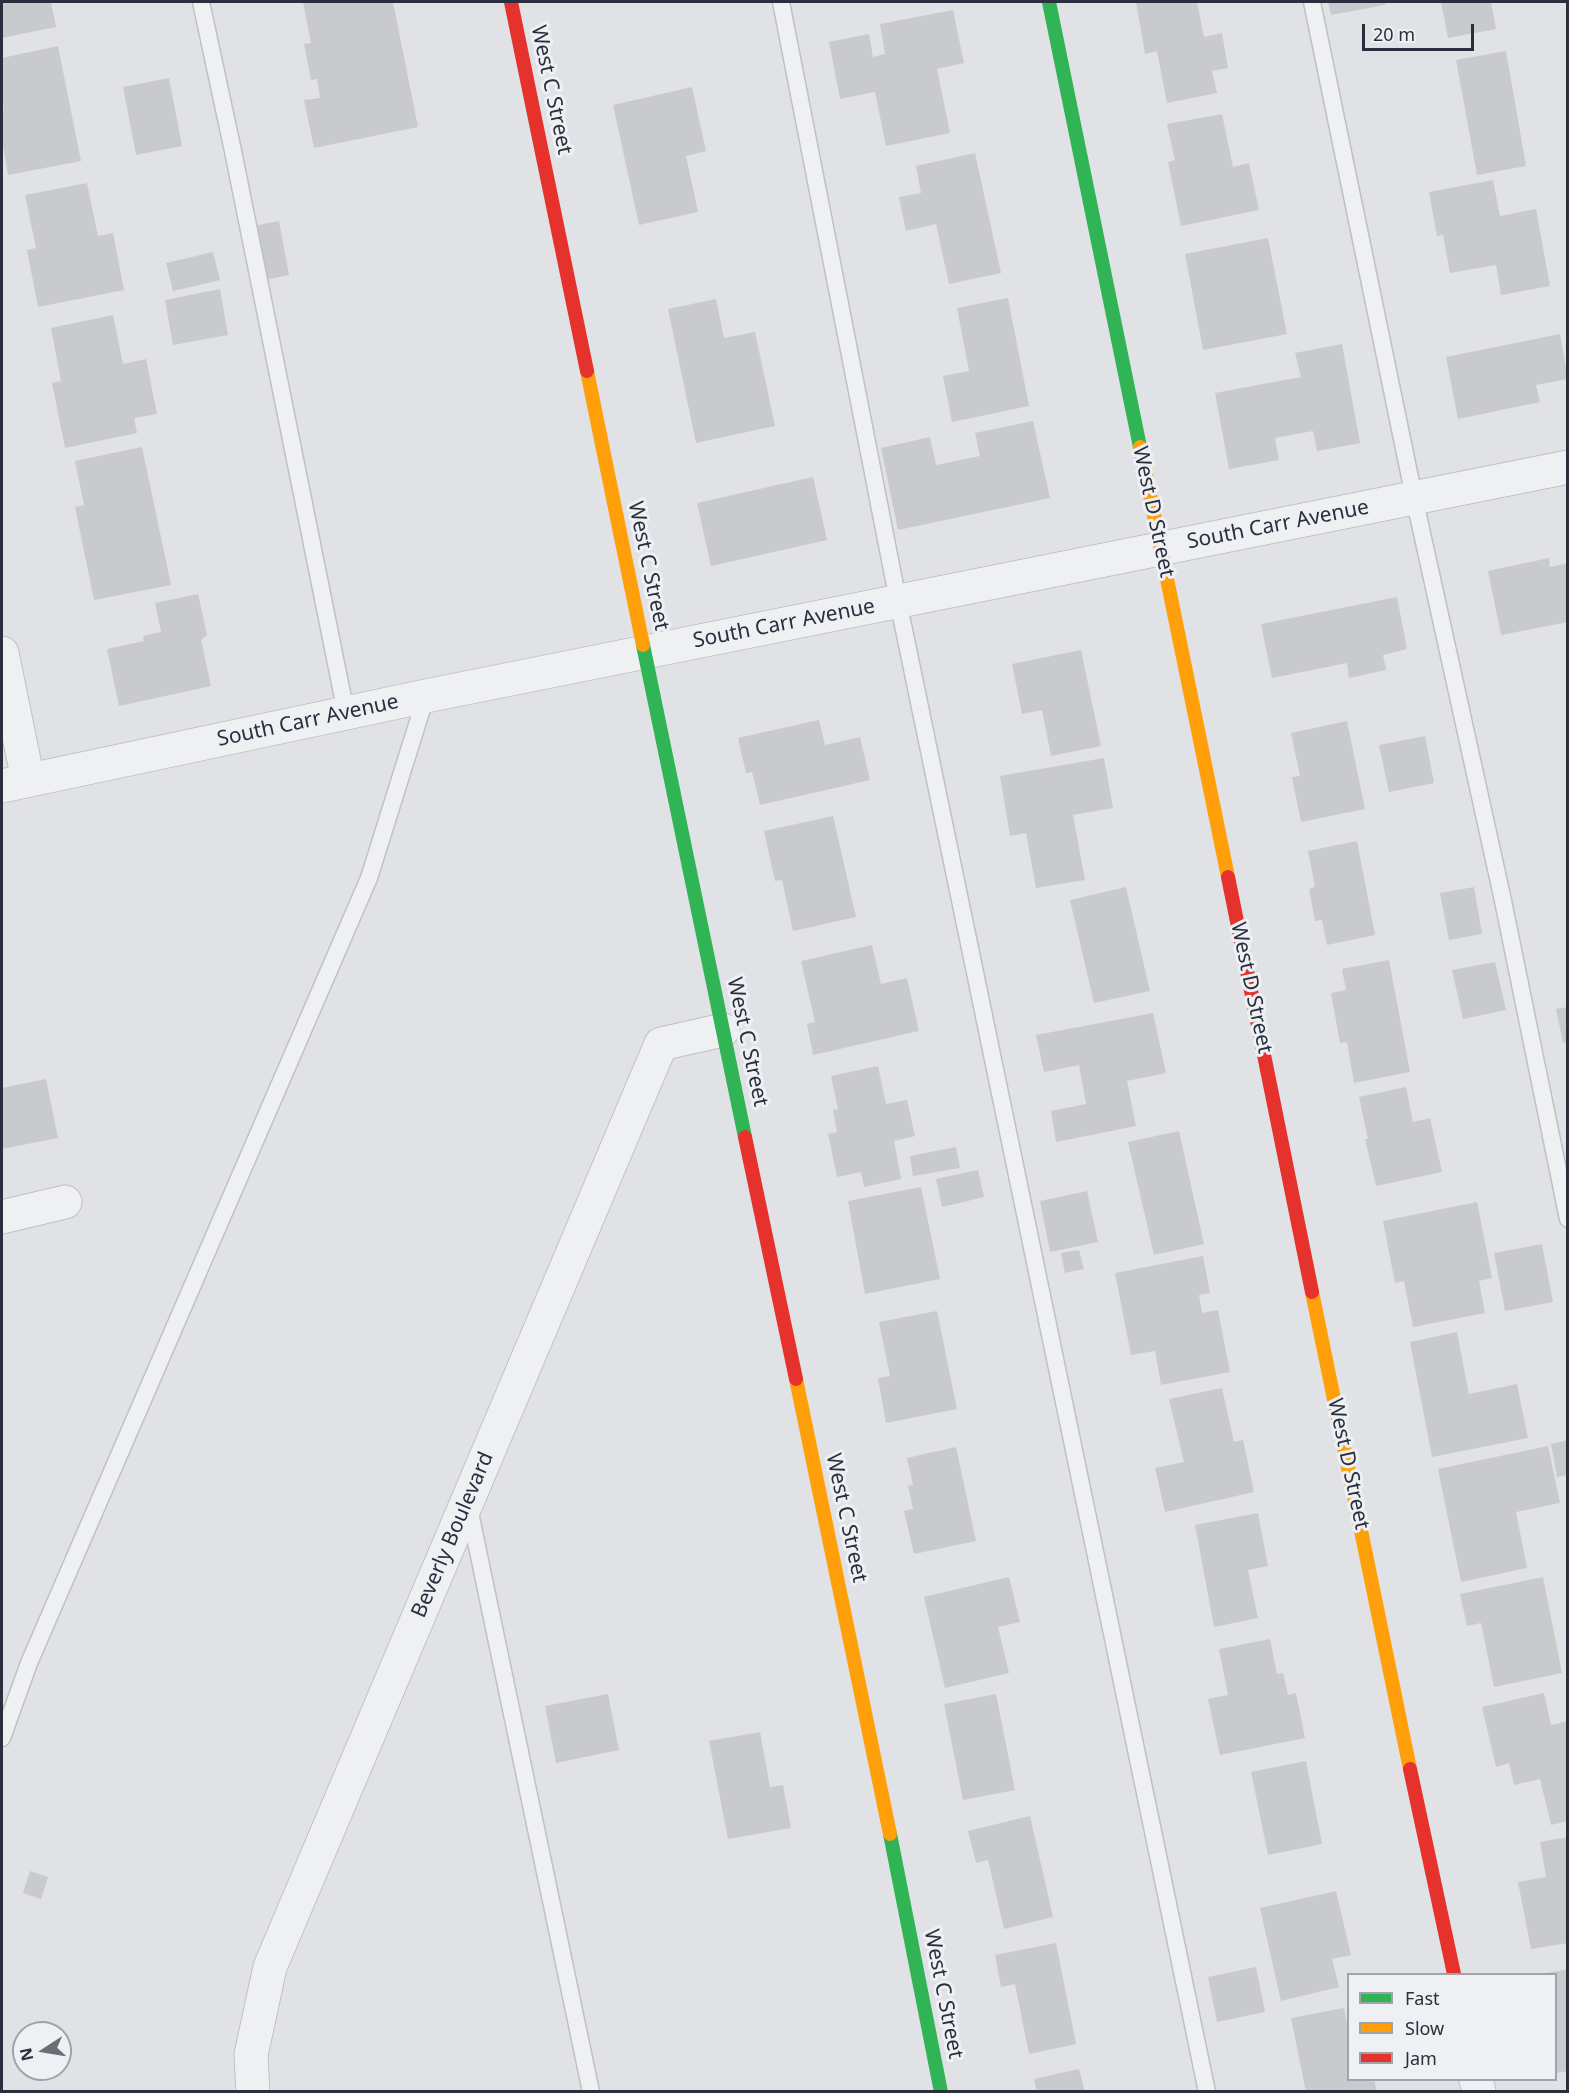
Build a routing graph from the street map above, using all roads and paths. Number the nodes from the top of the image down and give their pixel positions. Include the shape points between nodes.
1 (201, 2) edge
2 (512, 2) edge
3 (781, 2) edge
4 (1049, 2) edge
5 (1311, 2) edge
6 (1568, 467) edge
7 (1414, 497) junction
8 (1161, 548) junction
9 (898, 601) junction
10 (644, 652) junction
11 (2, 653) edge
12 (426, 696) junction
13 (346, 713) junction
14 (15, 783) edge
15 (723, 1030) junction
16 (65, 1202) dead end
17 (2, 1216) edge
18 (1568, 1219) edge
19 (468, 1501) junction
20 (2, 1738) edge
21 (1454, 1973) edge
22 (253, 2091) edge
23 (591, 2091) edge
24 (941, 2091) edge
25 (1207, 2091) edge

1 - 13 lane
2 - 10 street, West C Street
3 - 9 lane
4 - 8 street, West D Street
5 - 7 lane
6 - 7 street, South Carr Avenue
7 - 8 street, South Carr Avenue
7 - 18 lane
8 - 9 street, South Carr Avenue
8 - 21 street, West D Street
9 - 10 street, South Carr Avenue
9 - 25 lane
10 - 12 street, South Carr Avenue
10 - 15 street, West C Street
11 - 14 street
12 - 13 street, South Carr Avenue
12 - 20 lane via 369,878 29,1663
13 - 14 street, South Carr Avenue
15 - 19 street, Beverly Boulevard via 661,1044
15 - 24 street, West C Street
16 - 17 street
19 - 22 street, Beverly Boulevard via 270,1967 251,2055
19 - 23 lane

